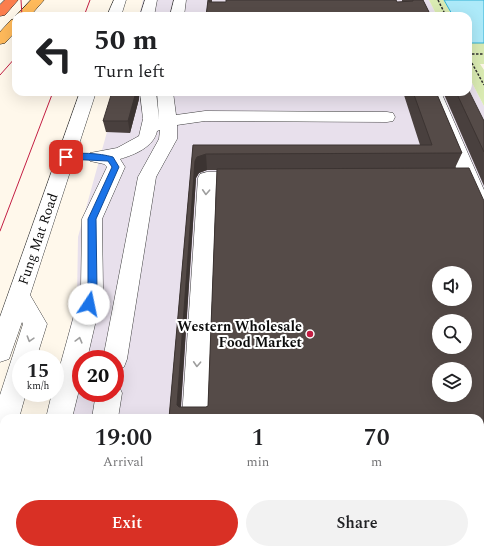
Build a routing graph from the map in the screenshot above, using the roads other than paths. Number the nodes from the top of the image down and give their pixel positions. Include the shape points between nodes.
1 (12, 0) edge
2 (38, 0) edge
3 (120, 0) edge
4 (152, 0) edge
5 (180, 0) edge
6 (0, 12) edge
7 (27, 12) edge
8 (116, 12) edge
9 (148, 12) edge
10 (178, 12) edge
11 (12, 27) edge
12 (0, 40) edge
13 (87, 96) edge
14 (148, 96) edge
15 (165, 96) edge
16 (435, 96) edge
17 (386, 117) dead end
18 (168, 121) junction
19 (148, 128) junction
20 (66, 157) junction
21 (100, 157) junction
22 (445, 177) edge
23 (469, 177) junction
24 (262, 178) edge
25 (484, 212) edge
26 (19, 295) junction
27 (27, 350) edge
28 (117, 350) edge
29 (0, 352) edge
30 (12, 398) edge
31 (108, 402) edge
32 (7, 414) edge
33 (60, 414) edge
34 (106, 414) edge
35 (195, 414) edge

1 - 6 highway
2 - 7 main road
3 - 8 street
4 - 9 street
5 - 10 street
11 - 12 main road
13 - 20 street, Fung Mat Road
14 - 19 street via 151,118
15 - 18 street
16 - 23 street
17 - 18 street via 205,116
18 - 19 street
18 - 28 street via 168,139 147,177
19 - 21 street via 147,138 132,149 116,156
20 - 21 street
20 - 26 street, Fung Mat Road
33 -> 21 street via 92,290 92,219 116,167 110,159
22 - 23 street
23 - 25 street
24 -> 35 street via 207,178
26 -> 27 street, Fung Mat Road via 35,324
26 - 29 street, Fung Mat Road
30 - 32 street
31 - 34 street

